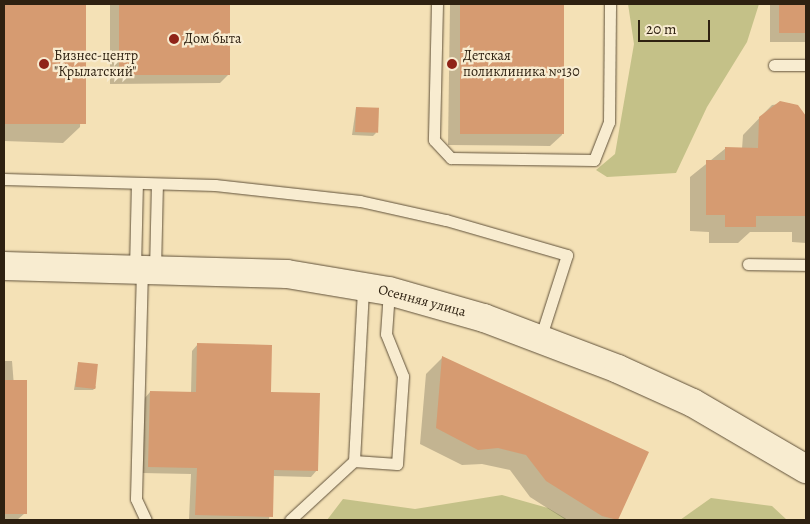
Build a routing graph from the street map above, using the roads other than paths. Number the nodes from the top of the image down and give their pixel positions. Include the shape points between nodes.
1 (436, 4) edge
2 (610, 4) edge
3 (774, 65) dead end
4 (806, 65) edge
5 (4, 179) edge
6 (137, 183) junction
7 (157, 184) junction
8 (748, 264) dead end
9 (806, 265) edge
10 (4, 266) edge
11 (144, 269) junction
12 (376, 288) junction
13 (540, 339) junction
14 (354, 461) junction
15 (806, 469) edge
16 (146, 520) edge
17 (290, 520) edge

1 - 2 lane via 434,140 451,158 594,160 609,122
3 - 4 lane
5 - 6 lane
6 - 7 lane
6 - 11 lane
7 - 11 lane
7 - 13 lane via 360,201 446,220 567,255
8 - 9 lane
10 - 11 main road, Осенняя улица
11 - 12 main road, Осенняя улица via 287,274
11 - 16 lane via 136,499
12 - 13 main road, Осенняя улица
12 - 14 lane
12 - 14 lane via 386,334 403,376 397,464
13 - 15 main road, Осенняя улица via 693,403
14 - 17 lane

